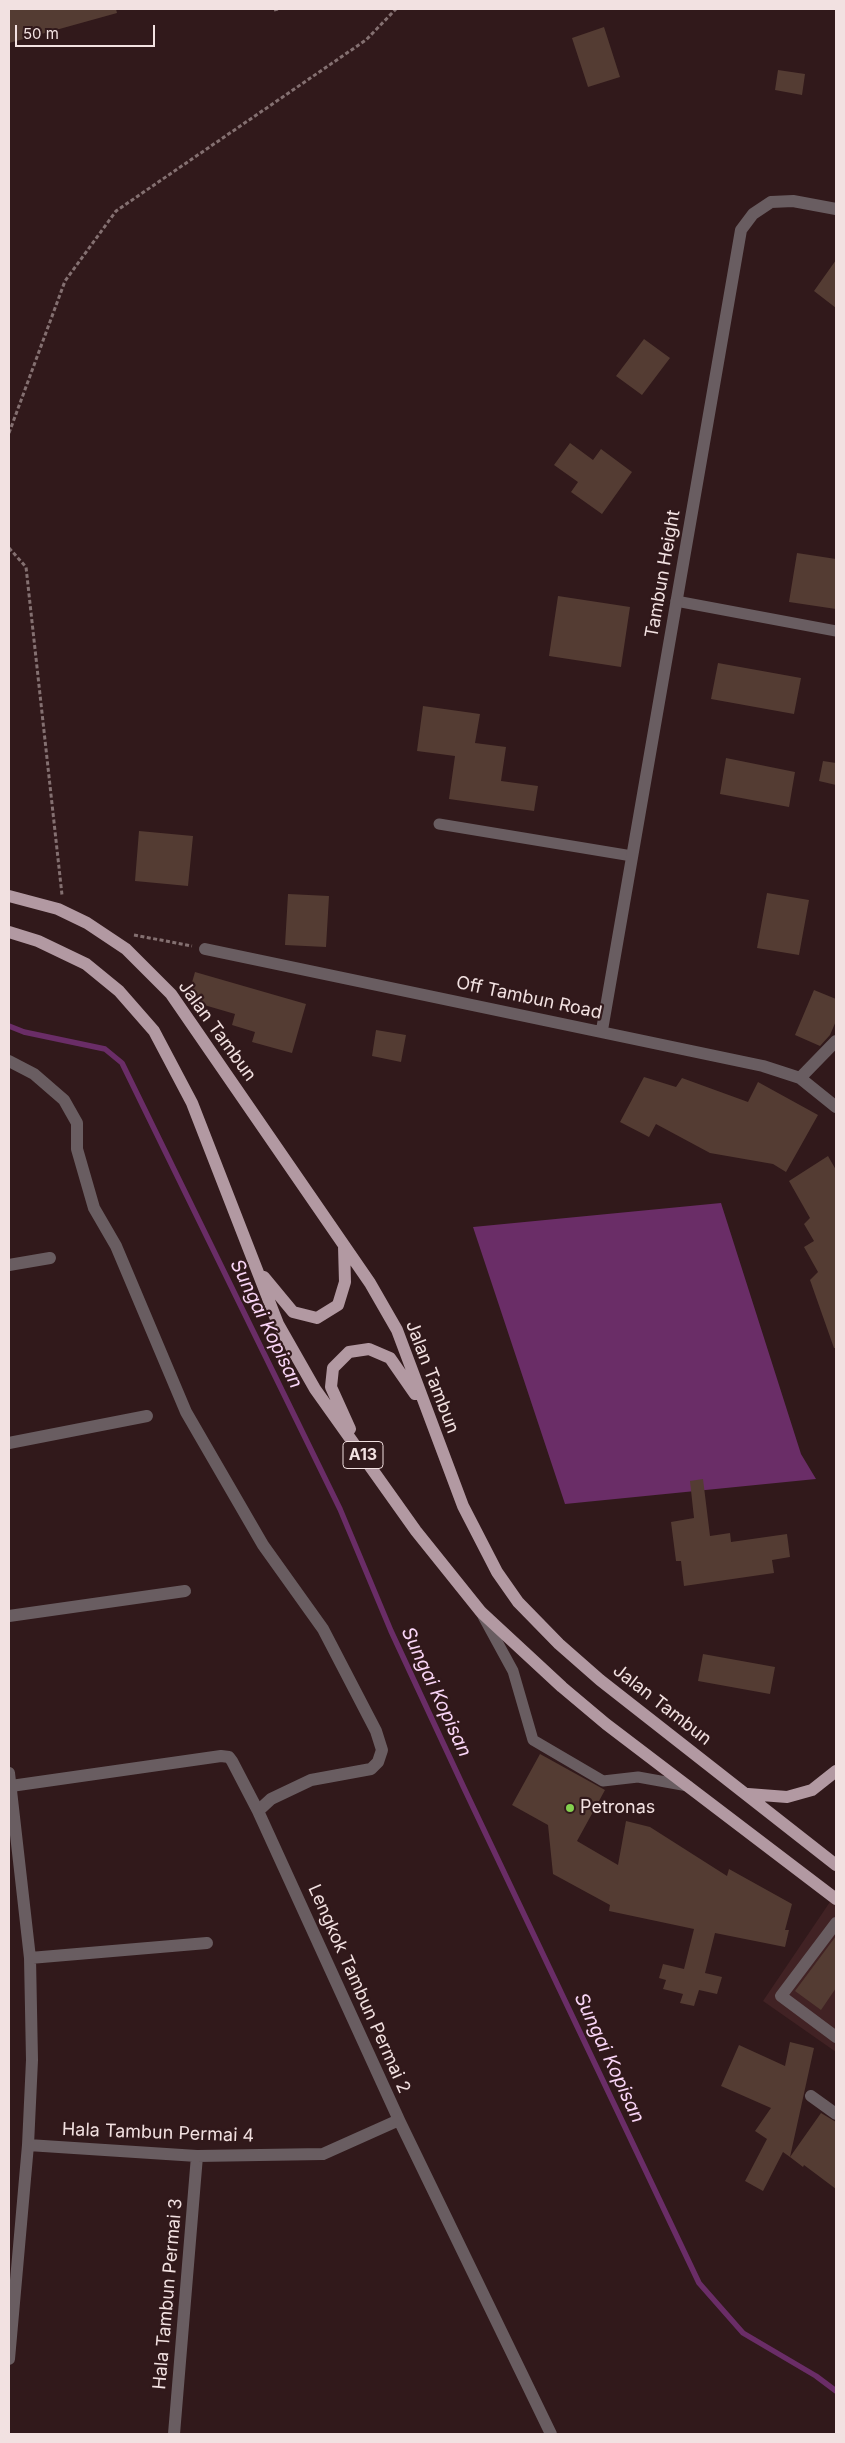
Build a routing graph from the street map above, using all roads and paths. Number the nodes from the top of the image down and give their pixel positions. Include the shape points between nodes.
1 (396, 9) edge
2 (836, 209) edge
3 (9, 433) edge
4 (9, 548) edge
5 (676, 601) junction
6 (836, 631) edge
7 (439, 824) dead end
8 (632, 856) junction
9 (9, 896) edge
10 (58, 909) junction
11 (9, 932) edge
12 (103, 933) junction
13 (205, 949) joint
14 (602, 1030) junction
15 (836, 1041) edge
16 (9, 1061) edge
17 (800, 1078) junction
18 (836, 1107) edge
19 (344, 1246) junction
20 (50, 1258) dead end
21 (9, 1265) edge
22 (257, 1268) junction
23 (423, 1405) junction
24 (147, 1416) dead end
25 (9, 1443) edge
26 (360, 1450) junction
27 (185, 1591) dead end
28 (481, 1612) junction
29 (9, 1616) edge
30 (836, 1771) edge
31 (9, 1773) edge
32 (11, 1786) junction
33 (688, 1786) junction
34 (748, 1794) junction
35 (258, 1811) junction
36 (836, 1865) edge
37 (836, 1899) edge
38 (836, 1923) edge
39 (207, 1944) dead end
40 (30, 1958) junction
41 (836, 2037) edge
42 (811, 2096) dead end
43 (836, 2114) edge
44 (399, 2120) junction
45 (28, 2145) junction
46 (197, 2156) junction
47 (9, 2359) edge
48 (174, 2434) edge
49 (551, 2434) edge

1 - 3 path via 366,40 116,211 65,281
2 - 5 street, Tambun Height via 793,200 771,202 753,214 741,230
4 - 10 path via 26,567 60,865 62,900
5 - 6 lane
5 - 8 street, Tambun Height
7 - 8 lane
8 - 14 street, Tambun Height
9 - 10 main road, Jalan Tambun
10 - 12 main road, Jalan Tambun
11 - 22 main road, A13 via 38,941 86,964 119,991 154,1031 192,1103
12 - 13 path via 143,936
12 - 19 main road, Jalan Tambun via 126,949 171,994
13 - 14 street, Off Tambun Road
14 - 17 street, Off Tambun Road via 762,1066
15 - 17 street
16 - 35 street via 34,1074 64,1100 77,1123 77,1149 94,1208 116,1246 186,1412 263,1545 323,1630 376,1731 382,1750 378,1762 371,1769 311,1780 272,1799
17 - 18 street, Off Tambun Road
19 - 22 main road via 346,1282 338,1305 317,1318 293,1312
19 - 23 main road, Jalan Tambun via 397,1330
20 - 21 street
22 - 26 main road, A13 via 278,1324 315,1389
23 - 26 main road via 390,1358 369,1349 349,1352 333,1368 331,1388
23 - 34 main road, Jalan Tambun via 463,1506 497,1572 518,1602 600,1680
24 - 25 street
26 - 28 main road, A13 via 416,1531
27 - 29 street
28 - 33 main road, A13 via 598,1718
28 - 33 lane via 513,1671 532,1740 603,1781 638,1777
30 - 34 main road via 812,1790 787,1797
31 - 32 street
32 - 35 street, Lengkok Tambun Permai 2 via 222,1756 232,1761
32 - 40 street
33 - 37 main road, A13
34 - 36 main road, Jalan Tambun
35 - 44 street, Lengkok Tambun Permai 2
38 - 41 street via 781,1996
39 - 40 street
40 - 45 street via 32,2060
42 - 43 street
44 - 46 street, Hala Tambun Permai 4 via 323,2154
44 - 49 street, Lengkok Tambun Permai 2
45 - 46 street, Hala Tambun Permai 4
45 - 47 street
46 - 48 street, Hala Tambun Permai 3

